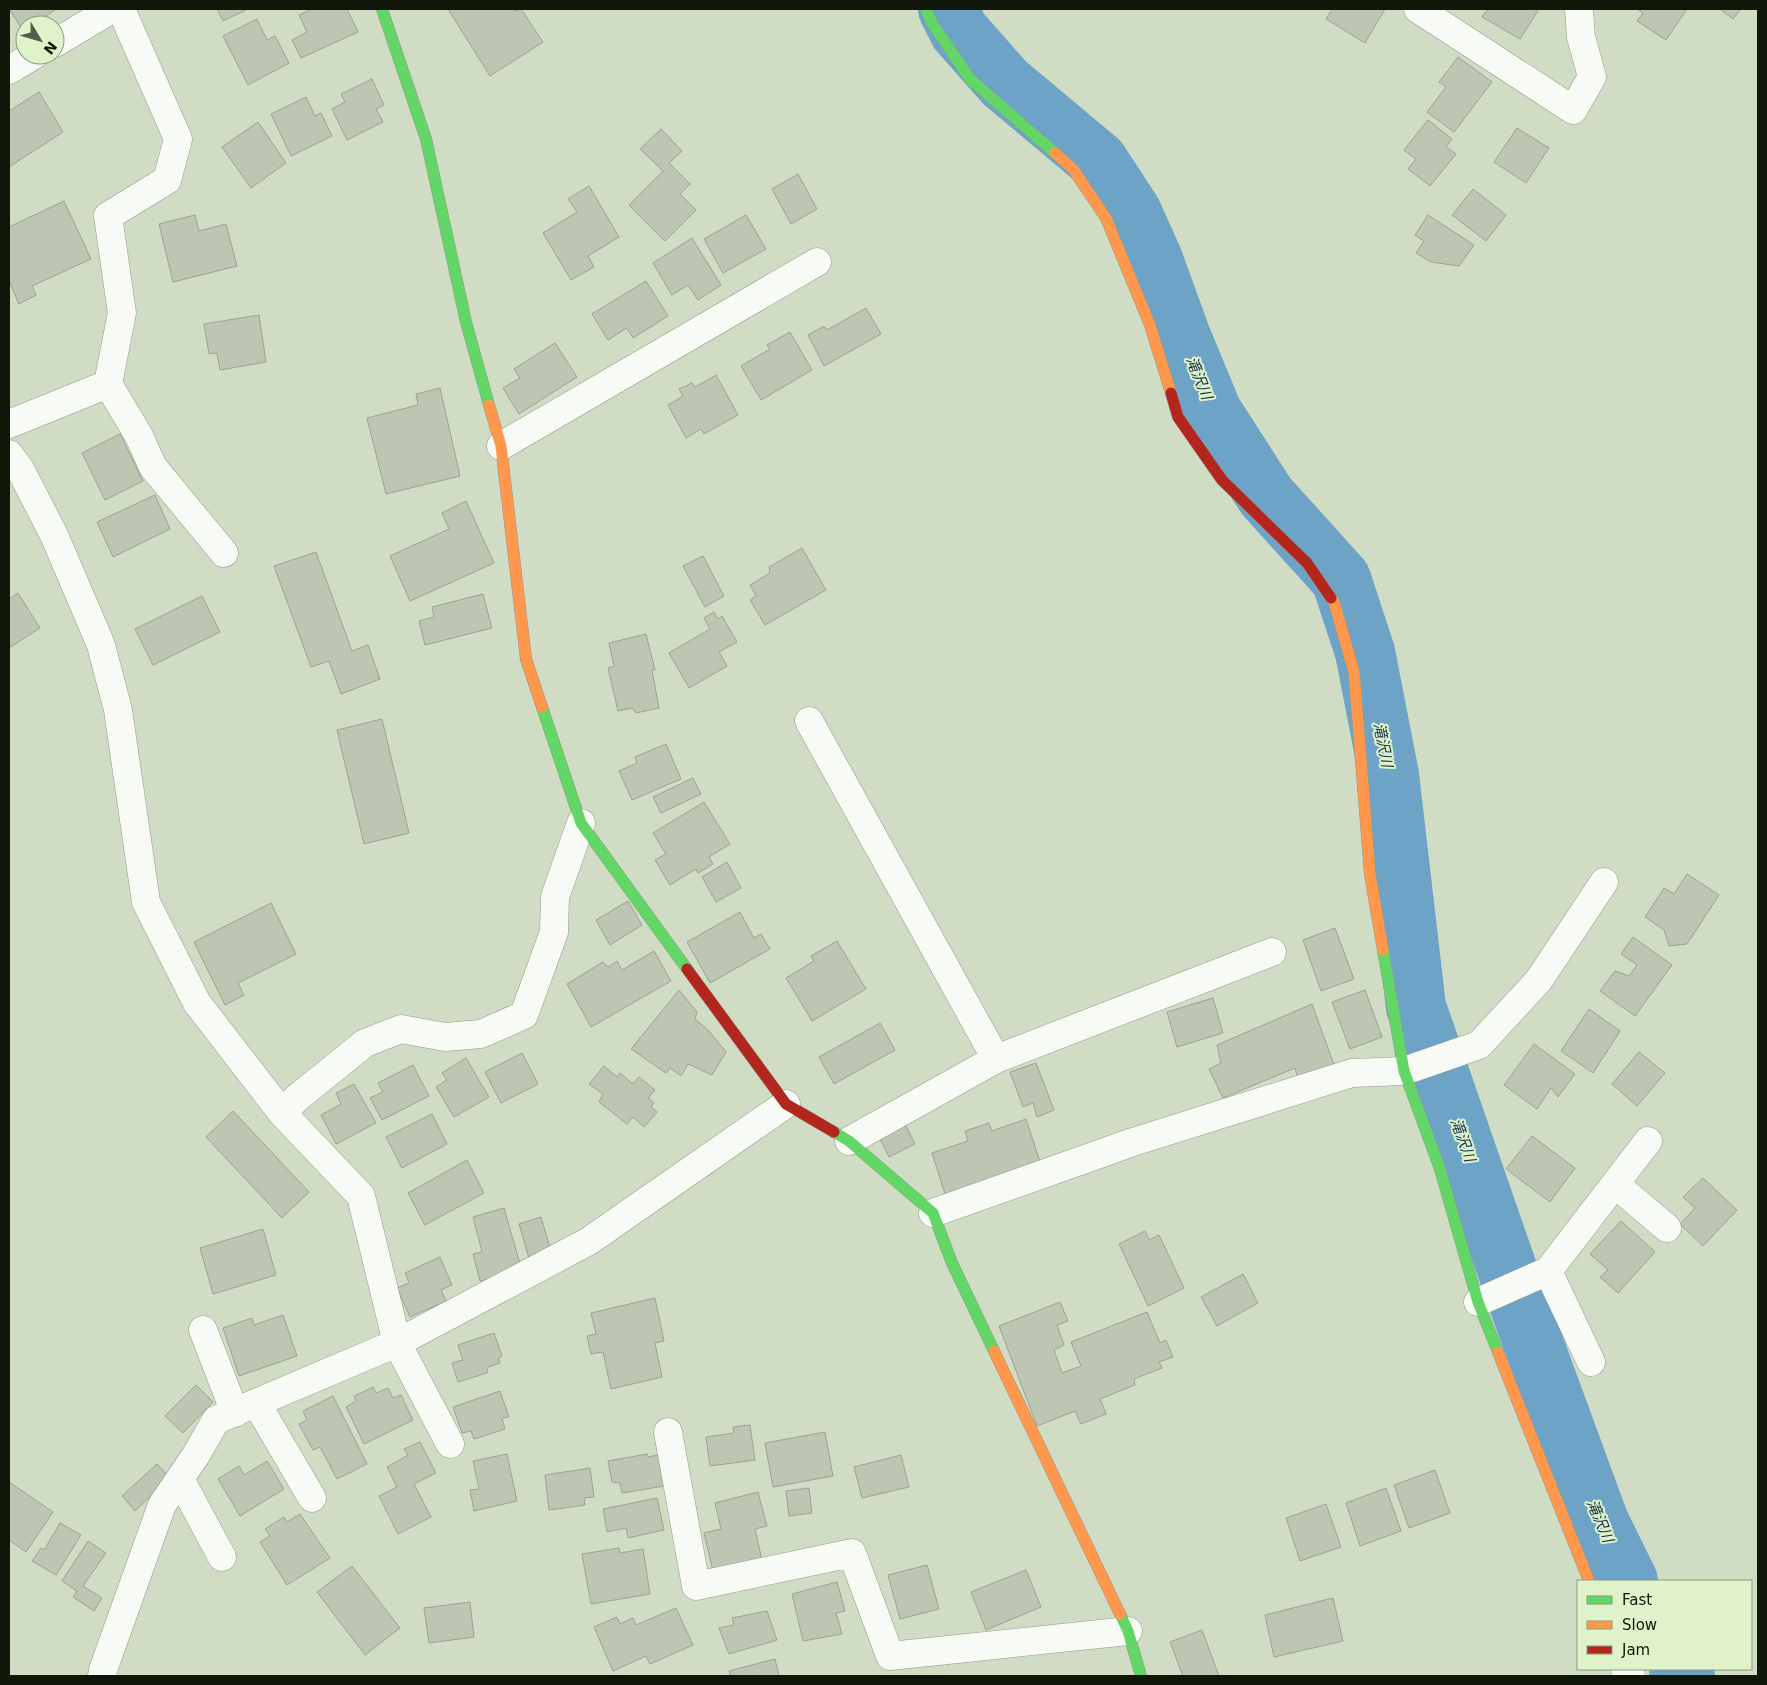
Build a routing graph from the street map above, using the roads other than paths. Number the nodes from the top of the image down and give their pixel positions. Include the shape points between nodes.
1 (112, 9) edge
2 (121, 9) edge
3 (382, 9) edge
4 (926, 9) edge
5 (1418, 9) edge
6 (1579, 9) edge
7 (65, 37) edge
8 (817, 262) dead end
9 (108, 384) junction
10 (9, 424) edge
11 (501, 446) junction
12 (9, 454) edge
13 (224, 553) dead end
14 (809, 721) dead end
15 (581, 823) junction
16 (1604, 882) dead end
17 (1272, 952) dead end
18 (996, 1059) junction
19 (1404, 1071) junction
20 (786, 1104) junction
21 (282, 1113) junction
22 (849, 1141) junction
23 (1648, 1141) dead end
24 (1615, 1184) junction
25 (933, 1213) junction
26 (1667, 1228) dead end
27 (1548, 1270) junction
28 (1478, 1302) junction
29 (203, 1330) dead end
30 (397, 1343) junction
31 (1591, 1362) dead end
32 (246, 1408) junction
33 (668, 1432) dead end
34 (450, 1444) dead end
35 (180, 1479) junction
36 (312, 1498) dead end
37 (222, 1557) dead end
38 (1589, 1580) edge
39 (1128, 1631) junction
40 (102, 1676) edge
41 (1141, 1676) edge

1 - 7 street
2 - 9 street via 178,139 167,180 108,216 122,313
3 - 11 street via 426,140 466,322
4 - 19 street via 970,79 1073,169 1106,218 1150,325 1178,417 1222,480 1306,563 1334,602 1354,672 1370,874
5 - 6 street via 1573,110 1592,77 1581,37
8 - 11 street
9 - 10 street
9 - 13 street via 153,467
11 - 15 street via 526,659
12 - 21 street via 54,535 102,645 118,710 146,902 197,1003
14 - 18 street
15 - 20 street
15 - 21 street via 555,897 554,932 524,1015 481,1034 445,1037 401,1029 365,1043
16 - 19 street via 1539,980 1479,1045
17 - 18 street
18 - 22 street
19 - 25 street via 1352,1073 1134,1142
19 - 28 street via 1440,1169
20 - 22 street
20 - 30 street via 589,1241
21 - 30 street via 361,1196
22 - 25 street
23 - 24 street
24 - 26 street
24 - 27 street
25 - 39 street via 952,1264
27 - 28 street
27 - 31 street
28 - 38 street
29 - 32 street
30 - 32 street
30 - 34 street
32 - 35 street via 216,1420
32 - 36 street
33 - 39 street via 696,1586 852,1553 890,1656
35 - 37 street
35 - 40 street via 162,1505
39 - 41 street

